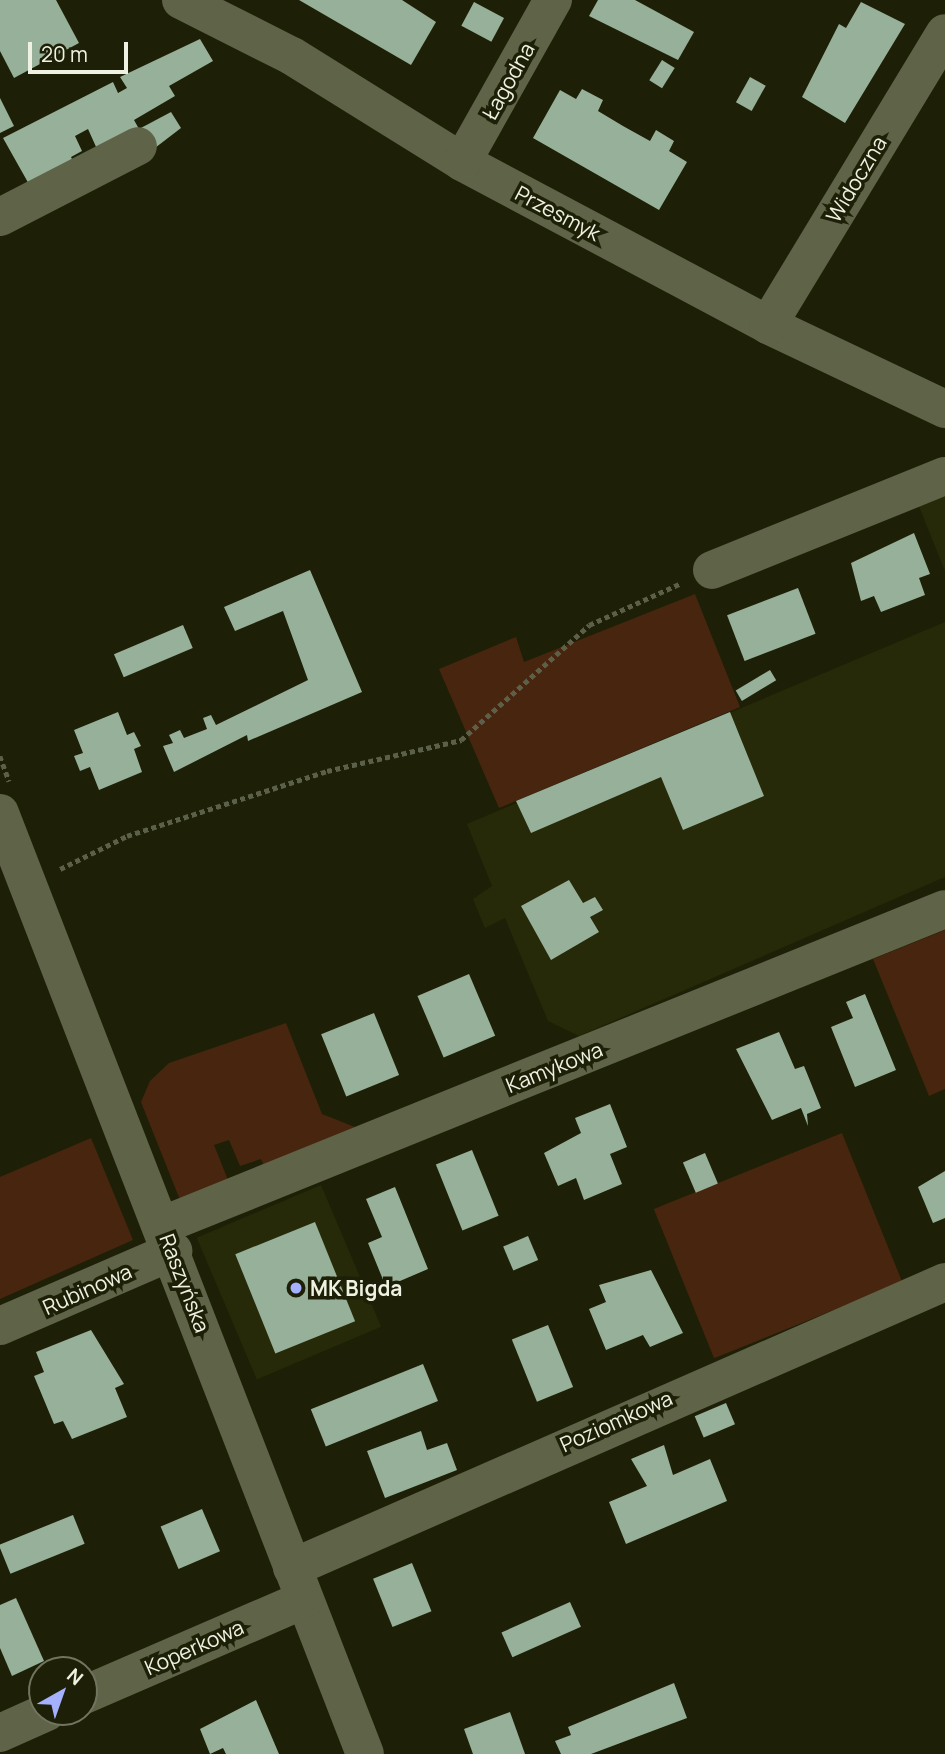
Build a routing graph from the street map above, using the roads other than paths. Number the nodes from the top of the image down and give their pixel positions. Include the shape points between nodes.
1 (180, 0) edge
2 (553, 0) edge
3 (945, 33) edge
4 (138, 146) dead end
5 (462, 162) junction
6 (0, 217) edge
7 (768, 325) junction
8 (945, 409) edge
9 (945, 476) edge
10 (712, 570) road end
11 (0, 813) edge
12 (945, 909) edge
13 (168, 1238) junction
14 (945, 1282) edge
15 (0, 1326) edge
16 (298, 1584) junction
17 (98, 1689) edge
18 (28, 1720) edge
19 (0, 1732) edge
20 (365, 1754) edge

1 - 5 street, Przesmyk via 292,56
2 - 5 street, Łagodna
3 - 7 street, Widoczna
4 - 6 street
5 - 7 street, Przesmyk
7 - 8 street, Przesmyk
9 - 10 street
11 - 13 street, Raszyńska
12 - 13 street, Kamykowa
13 - 15 street, Rubinowa
13 - 16 street, Raszyńska
14 - 16 street, Poziomkowa via 555,1447 535,1465
16 - 17 street, Koperkowa
16 - 20 street, Raszyńska
18 - 19 street

